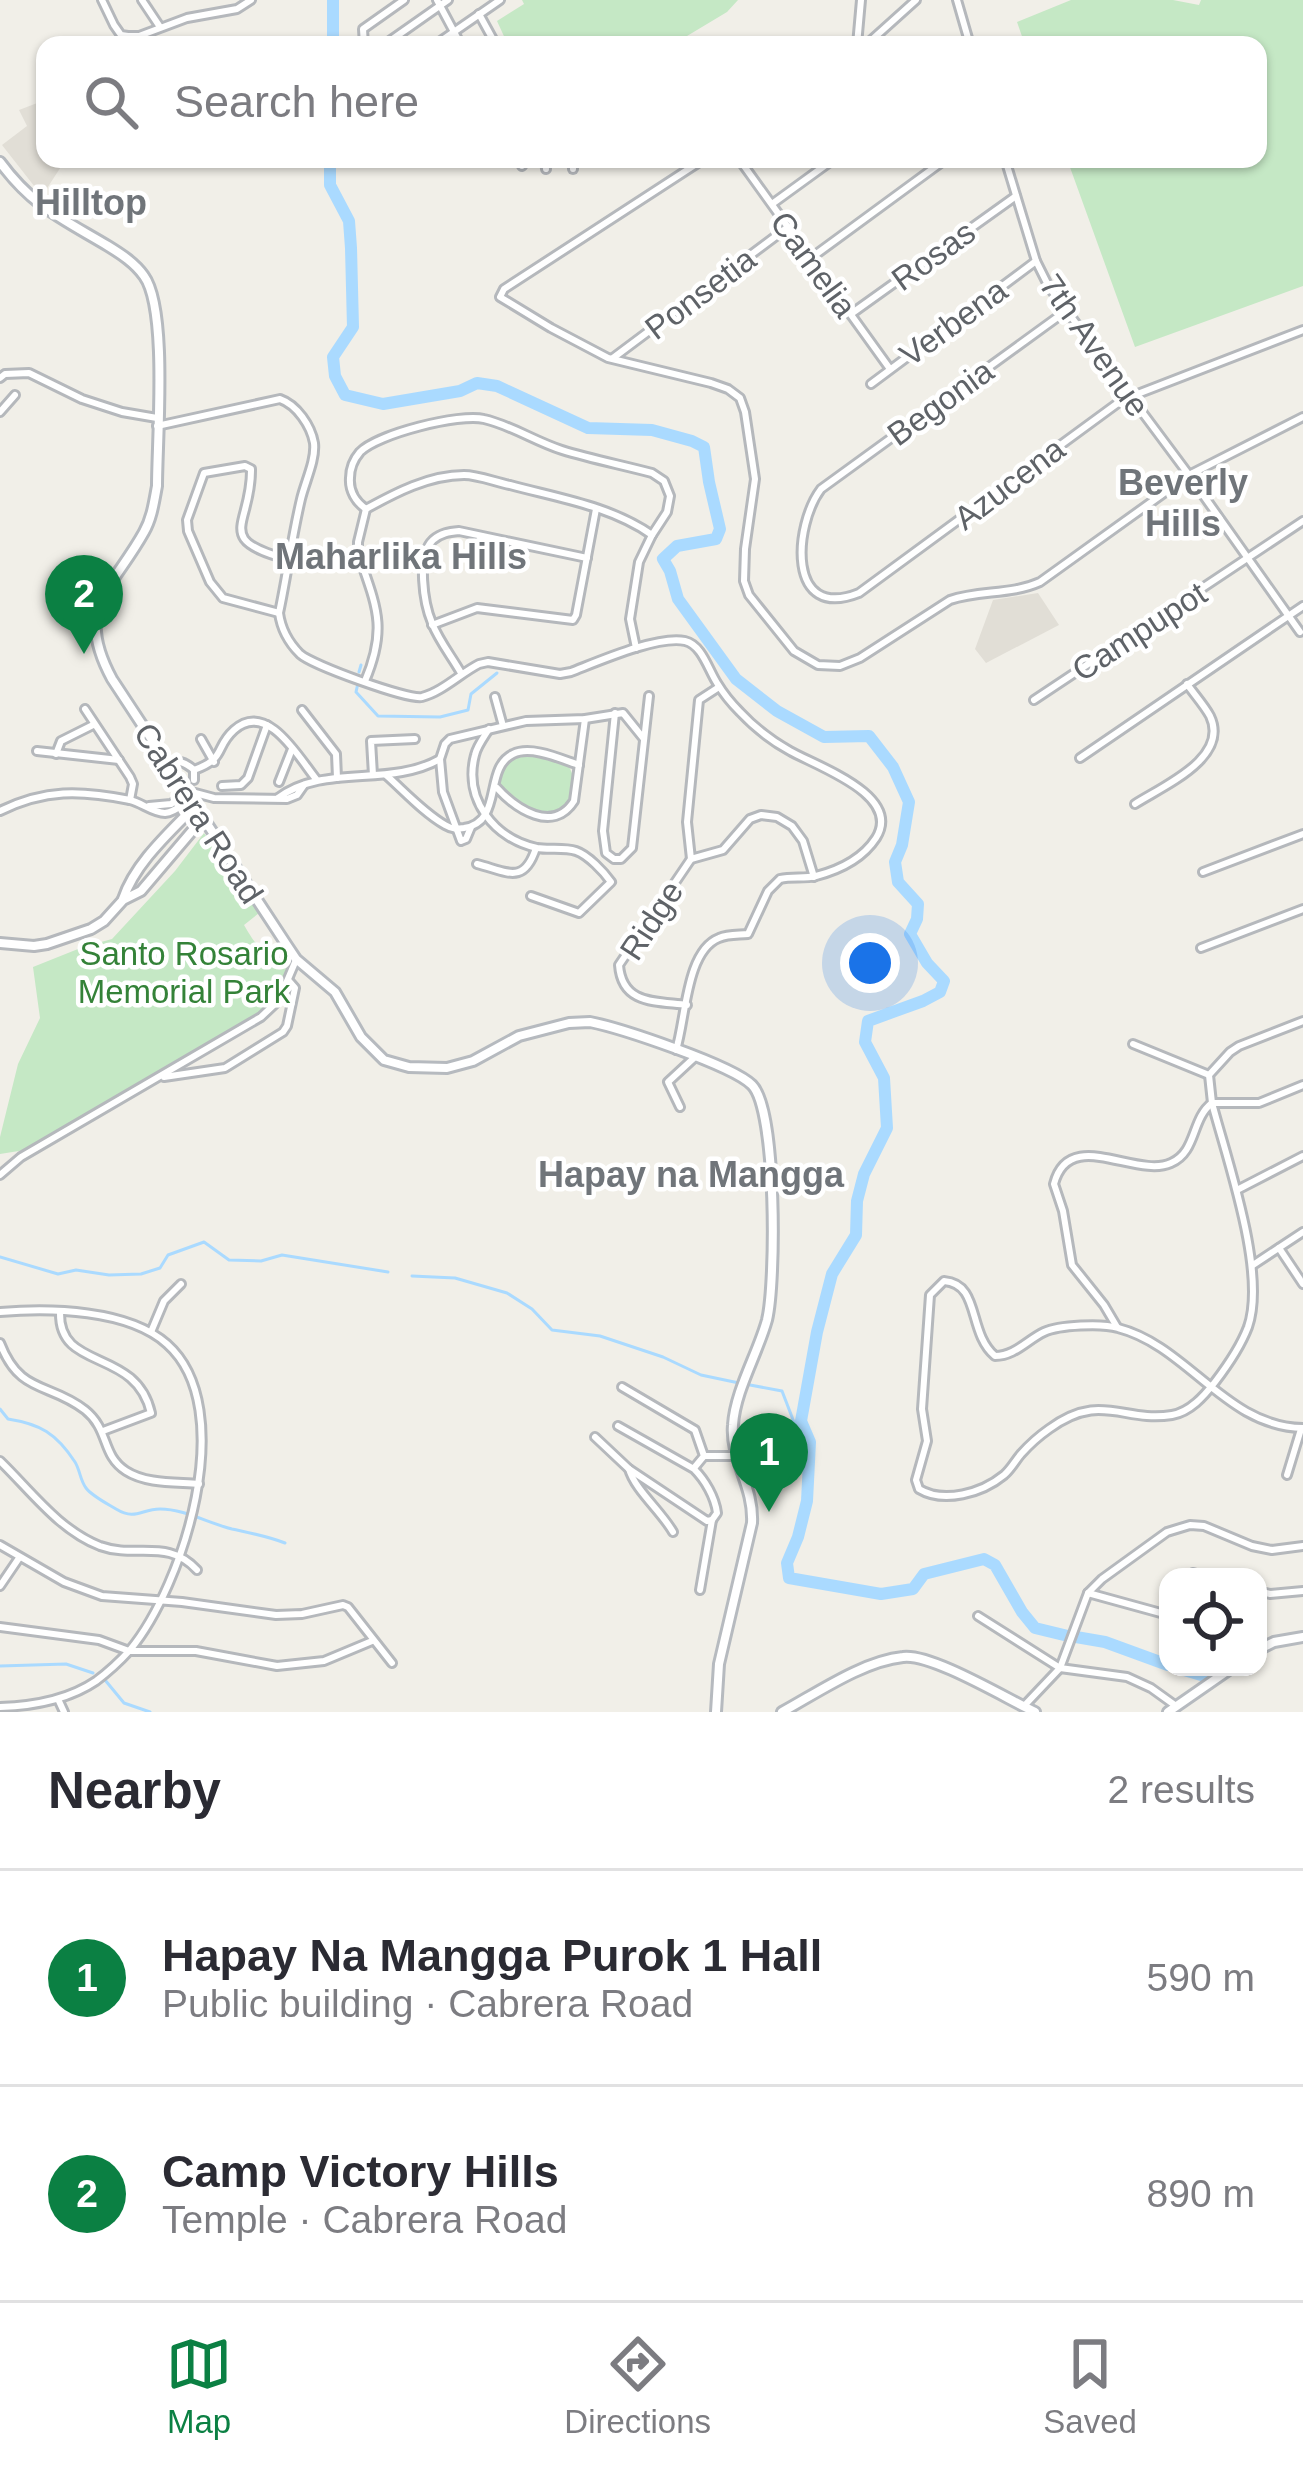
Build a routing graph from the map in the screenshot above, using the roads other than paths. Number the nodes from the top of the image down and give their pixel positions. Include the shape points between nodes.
1 (102, 0) edge
2 (142, 0) edge
3 (250, 0) edge
4 (403, 0) edge
5 (500, 0) edge
6 (861, 0) edge
7 (916, 0) edge
8 (957, 0) edge
9 (442, 2) edge
10 (241, 3) edge
11 (479, 14) junction
12 (160, 27) junction
13 (453, 30) junction
14 (859, 30) junction
15 (879, 35) joint
16 (363, 36) edge
17 (396, 36) edge
18 (446, 36) edge
19 (456, 36) edge
20 (491, 36) edge
21 (860, 36) edge
22 (967, 36) edge
23 (0, 162) edge
24 (690, 168) edge
25 (746, 168) edge
26 (822, 168) edge
27 (934, 168) edge
28 (1008, 168) edge
29 (1016, 196) junction
30 (772, 204) junction
31 (788, 227) junction
32 (811, 258) junction
33 (1036, 262) junction
34 (1066, 311) junction
35 (851, 314) junction
36 (1303, 331) edge
37 (612, 359) junction
38 (890, 369) junction
39 (0, 378) edge
40 (871, 384) dead end
41 (15, 395) dead end
42 (1131, 397) junction
43 (0, 411) edge
44 (1303, 417) edge
45 (157, 422) junction
46 (1189, 475) junction
47 (816, 496) joint
48 (596, 508) junction
49 (366, 509) junction
50 (1303, 521) edge
51 (652, 535) junction
52 (587, 558) junction
53 (1249, 558) junction
54 (290, 560) junction
55 (1303, 606) edge
56 (279, 613) junction
57 (1288, 615) junction
58 (432, 625) junction
59 (1300, 632) dead end
60 (635, 648) junction
61 (461, 673) junction
62 (365, 681) junction
63 (1186, 684) junction
64 (719, 687) junction
65 (649, 695) dead end
66 (495, 697) dead end
67 (1034, 700) dead end
68 (85, 709) dead end
69 (302, 710) dead end
70 (615, 713) junction
71 (585, 719) junction
72 (94, 724) junction
73 (267, 724) junction
74 (503, 726) junction
75 (488, 729) junction
76 (201, 739) dead end
77 (415, 739) dead end
78 (644, 739) junction
79 (292, 749) junction
80 (37, 751) dead end
81 (56, 754) junction
82 (1079, 758) dead end
83 (440, 759) junction
84 (118, 760) junction
85 (214, 762) junction
86 (167, 763) junction
87 (579, 765) junction
88 (194, 770) junction
89 (373, 775) junction
90 (386, 775) junction
91 (337, 778) junction
92 (316, 779) junction
93 (194, 780) dead end
94 (279, 782) dead end
95 (222, 786) dead end
96 (496, 787) junction
97 (189, 797) junction
98 (130, 800) junction
99 (1135, 804) dead end
100 (0, 811) edge
101 (485, 817) junction
102 (203, 818) junction
103 (455, 828) junction
104 (169, 834) junction
105 (1303, 834) edge
106 (179, 844) junction
107 (536, 848) junction
108 (691, 859) junction
109 (477, 864) dead end
110 (1203, 872) dead end
111 (814, 877) junction
112 (531, 896) dead end
113 (123, 900) junction
114 (1303, 909) edge
115 (0, 944) edge
116 (1201, 948) dead end
117 (296, 959) junction
118 (287, 980) junction
119 (687, 1005) junction
120 (1303, 1022) edge
121 (1133, 1044) dead end
122 (676, 1050) junction
123 (695, 1057) junction
124 (1210, 1076) junction
125 (161, 1077) junction
126 (1303, 1085) edge
127 (1212, 1103) junction
128 (680, 1107) dead end
129 (1303, 1156) edge
130 (0, 1175) edge
131 (1235, 1190) junction
132 (1303, 1232) edge
133 (1279, 1248) junction
134 (1253, 1265) junction
135 (181, 1283) dead end
136 (1303, 1284) edge
137 (0, 1312) edge
138 (60, 1312) junction
139 (1117, 1327) junction
140 (151, 1332) junction
141 (0, 1343) edge
142 (622, 1387) dead end
143 (1210, 1388) junction
144 (618, 1426) dead end
145 (1302, 1428) edge
146 (103, 1431) junction
147 (595, 1438) dead end
148 (704, 1456) junction
149 (737, 1456) junction
150 (0, 1461) edge
151 (694, 1468) junction
152 (629, 1469) junction
153 (1287, 1475) dead end
154 (200, 1484) junction
155 (712, 1520) junction
156 (674, 1532) dead end
157 (0, 1544) edge
158 (1303, 1546) edge
159 (178, 1554) junction
160 (20, 1558) junction
161 (197, 1570) dead end
162 (0, 1586) edge
163 (700, 1590) dead end
164 (1303, 1591) edge
165 (1088, 1593) junction
166 (1267, 1593) edge
167 (159, 1601) junction
168 (1159, 1613) edge
169 (978, 1616) dead end
170 (0, 1627) edge
171 (1303, 1637) edge
172 (374, 1640) junction
173 (1267, 1640) edge
174 (1274, 1642) junction
175 (1267, 1646) edge
176 (129, 1651) junction
177 (392, 1663) dead end
178 (1060, 1668) junction
179 (1220, 1676) edge
180 (58, 1699) junction
181 (1023, 1706) junction
182 (0, 1707) edge
183 (14, 1709) edge
184 (1172, 1709) edge
185 (64, 1712) edge
186 (716, 1712) edge
187 (782, 1712) edge
188 (1035, 1712) edge

1 - 12 street via 121,34
2 - 12 street
3 - 10 street
4 - 16 street
5 - 11 street
6 - 14 street
7 - 15 street
8 - 22 street
9 - 13 street
9 - 17 street
10 - 12 street
11 - 13 street
11 - 20 street
13 - 18 street
13 - 19 street
14 - 15 street
14 - 21 street
23 - 45 main road, Cabrera Road via 33,201 146,277 158,327
24 - 37 street via 500,297
25 - 30 street, Camelia
26 - 30 street
27 - 32 street
28 - 29 street, 7th Avenue
29 - 33 street, 7th Avenue
29 - 35 street, Rosas
30 - 31 street, Camelia
31 - 32 street, Camelia
31 - 37 street, Ponsetia
32 - 35 street, Camelia
33 - 34 street, 7th Avenue
33 - 38 street, Verbena
34 - 42 street, 7th Avenue
34 - 47 street, Begonia
35 - 38 street, Camelia
36 - 42 street, Azucena
37 - 46 street via 728,388 740,398 755,479 744,581 794,651 818,665 860,658 950,599 1040,582
38 - 40 street, Verbena
39 - 45 street via 29,373
41 - 43 street
42 - 46 street, 7th Avenue
42 - 47 street, Azucena via 849,596 826,597 804,578 802,548
44 - 46 street
45 - 54 street via 290,402 314,450
45 - 86 main road, Cabrera Road via 153,510 107,587 94,626 105,666
46 - 53 street, 7th Avenue
48 - 49 street via 460,475 408,487
48 - 51 street
48 - 52 street
49 - 51 street via 350,476 364,448 392,434 482,418 652,473 670,496
49 - 62 street via 358,554 379,622
50 - 53 street, Campupot
51 - 60 street via 632,605
52 - 58 street via 573,620 477,608
52 - 58 street via 445,533 424,559
53 - 57 street, 7th Avenue
53 - 67 street, Campupot
54 - 56 street
54 - 56 street via 257,551 242,534 251,469 204,473 187,520 210,582 223,598
55 - 57 street
56 - 62 street via 291,644 309,661
57 - 59 street, 7th Avenue
57 - 63 street
58 - 61 street
60 - 61 street via 571,672 488,662
60 - 64 street via 686,641
61 - 62 street via 420,697
63 - 82 street
63 - 99 street via 1210,716 1213,744 1202,761
64 - 108 street via 699,700
64 - 111 street via 766,735 855,784 879,812 880,831 865,854
65 - 78 street
66 - 74 street
68 - 72 street
69 - 91 street via 336,754
70 - 71 street
70 - 78 street
70 - 78 street via 603,843 614,859 632,848
71 - 74 street
71 - 87 street
72 - 81 street via 61,741
72 - 84 street
73 - 79 street
73 - 85 street via 236,728
73 - 95 street via 245,782
74 - 75 street
75 - 83 street via 450,739
75 - 101 street via 473,772
76 - 85 street
77 - 89 street via 370,741
79 - 92 street
79 - 94 street
80 - 81 street
81 - 84 street
83 - 90 street
83 - 103 street
84 - 98 street via 133,784
85 - 88 street
86 - 88 street
86 - 97 main road, Cabrera Road
87 - 96 street via 521,751 500,765
87 - 96 street via 574,801 563,814 529,814
88 - 93 street
89 - 90 street
89 - 91 street
90 - 103 street
91 - 92 street
92 - 97 street via 278,799
96 - 101 street
97 - 98 street via 155,812
97 - 102 main road, Cabrera Road
97 - 104 main road
98 - 100 street via 46,794
101 - 103 street via 461,841
101 - 107 street
102 - 106 main road
102 - 117 main road, Cabrera Road
104 - 106 main road
104 - 113 main road
105 - 110 street
106 - 113 main road
107 - 109 street via 521,872
107 - 112 street via 579,852 611,882 579,913
108 - 111 street via 723,850 750,819 777,817 803,841
108 - 119 street, Ridge via 619,965 624,987 643,1000
111 - 119 street via 780,879 748,934 722,936 701,951
113 - 115 main road via 91,929 34,946
114 - 116 street
117 - 118 street
117 - 122 main road, Cabrera Road via 335,992 370,1048 394,1065 447,1068 569,1023 600,1024
118 - 125 street via 271,1010
118 - 125 street via 295,988 283,1032 225,1068
119 - 122 street
120 - 124 street via 1239,1046
121 - 124 street
122 - 123 main road, Cabrera Road
123 - 128 street via 668,1082
123 - 149 main road, Cabrera Road via 750,1082 765,1114 772,1293 734,1415
124 - 127 street
125 - 130 street
126 - 127 street via 1259,1103
127 - 131 street
127 - 139 street via 1190,1145 1165,1167 1073,1157 1057,1173 1072,1265
129 - 131 street
131 - 134 street
132 - 133 street
133 - 134 street
133 - 136 street
134 - 143 street via 1249,1324
135 - 140 street
137 - 138 street
138 - 140 street
138 - 146 street via 74,1348 127,1374 148,1401 152,1413
139 - 143 street
139 - 143 street via 1059,1327 995,1356 979,1336 963,1287 944,1281 935,1288 919,1490 951,1497 1000,1478 1066,1418 1090,1410 1169,1416
140 - 154 street via 195,1386
141 - 146 street via 16,1372 70,1400
142 - 148 street via 695,1430
143 - 145 street via 1266,1424
144 - 151 street
145 - 153 street
146 - 154 street via 108,1452 129,1474
147 - 152 street
148 - 149 street
148 - 151 street
149 - 186 main road, Cabrera Road via 752,1523 719,1664
150 - 159 street via 68,1528 97,1545
151 - 155 street via 716,1503
152 - 155 street
152 - 156 street
154 - 159 street
155 - 163 street
157 - 160 street
158 - 165 street via 1272,1550 1190,1525 1167,1532
159 - 161 street
159 - 167 street
160 - 162 street
160 - 167 street via 102,1596
164 - 166 street
165 - 168 street
165 - 178 street
167 - 172 street via 276,1615 343,1604
167 - 176 street
169 - 178 street
170 - 176 street
171 - 174 main road
172 - 176 street via 290,1665
172 - 177 street
173 - 174 street
174 - 175 main road
176 - 180 street via 94,1682
178 - 181 street
178 - 184 street via 1127,1677
179 - 184 main road
180 - 183 street
180 - 185 street
181 - 187 main road via 902,1657
181 - 188 main road
182 - 183 street

